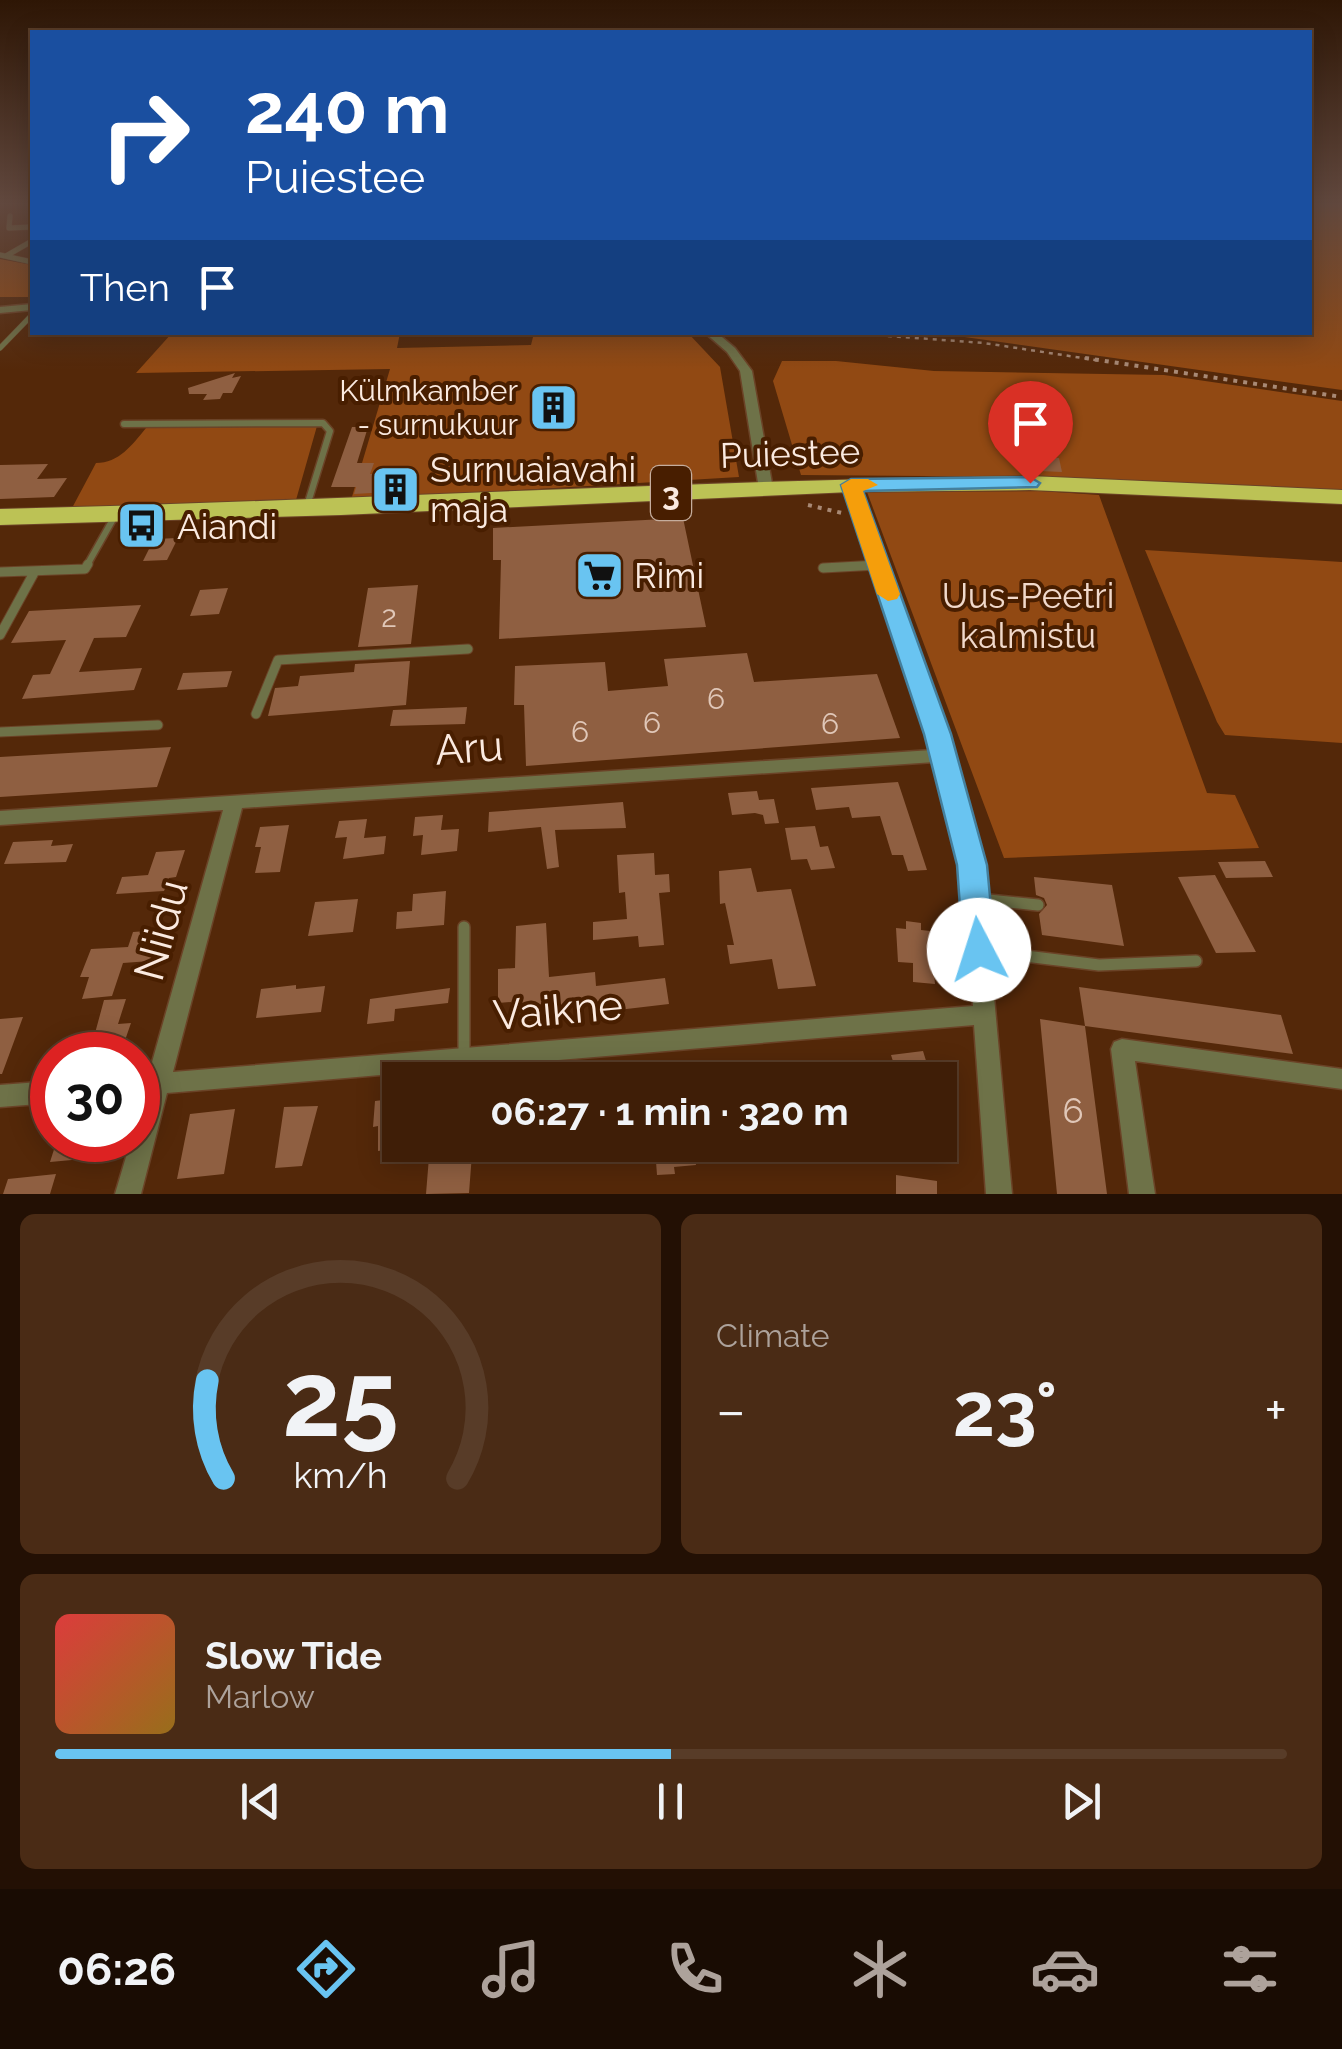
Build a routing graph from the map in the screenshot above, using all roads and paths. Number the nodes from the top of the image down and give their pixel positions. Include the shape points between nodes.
1 (0, 310) edge
2 (30, 311) edge
3 (30, 313) edge
4 (713, 335) edge
5 (879, 335) edge
6 (0, 348) edge
7 (1342, 397) edge
8 (124, 424) dead end
9 (851, 485) junction
10 (766, 489) junction
11 (1342, 497) edge
12 (306, 508) junction
13 (116, 514) junction
14 (0, 517) edge
15 (878, 565) junction
16 (823, 568) dead end
17 (35, 571) junction
18 (0, 572) edge
19 (0, 635) edge
20 (468, 650) dead end
21 (256, 714) dead end
22 (158, 726) dead end
23 (0, 732) edge
24 (943, 755) junction
25 (234, 801) junction
26 (0, 818) edge
27 (975, 898) junction
28 (1038, 905) dead end
29 (464, 927) dead end
30 (979, 950) junction
31 (1196, 961) dead end
32 (984, 1015) junction
33 (160, 1045) edge
34 (464, 1058) junction
35 (1342, 1079) edge
36 (160, 1083) edge
37 (30, 1094) edge
38 (0, 1096) edge
39 (134, 1162) edge
40 (128, 1194) edge
41 (999, 1194) edge
42 (1142, 1194) edge

1 - 2 street
3 - 6 lane
4 - 10 street via 746,371
5 - 7 path via 968,341
8 - 12 lane via 323,423 330,431
9 - 10 highway, Puiestee / 3
9 - 11 highway, Puiestee / 3 via 1030,483
9 - 15 street
10 - 12 highway, Puiestee / 3
12 - 13 highway, Puiestee / 3
13 - 14 highway, Puiestee / 3
13 - 17 lane via 86,568
15 - 16 lane
15 - 24 street
17 - 18 lane
17 - 19 lane
20 - 21 lane via 278,660
22 - 23 lane
24 - 25 street, Aru
24 - 27 street
25 - 26 street, Aru
25 - 33 street, Niidu
27 - 28 lane
27 - 30 street
29 - 34 lane
30 - 31 lane via 1100,965
30 - 32 street
32 - 34 street, Vaikne
32 - 41 street
34 - 36 street, Vaikne
35 - 42 street via 1122,1049
37 - 38 street
39 - 40 street, Niidu

